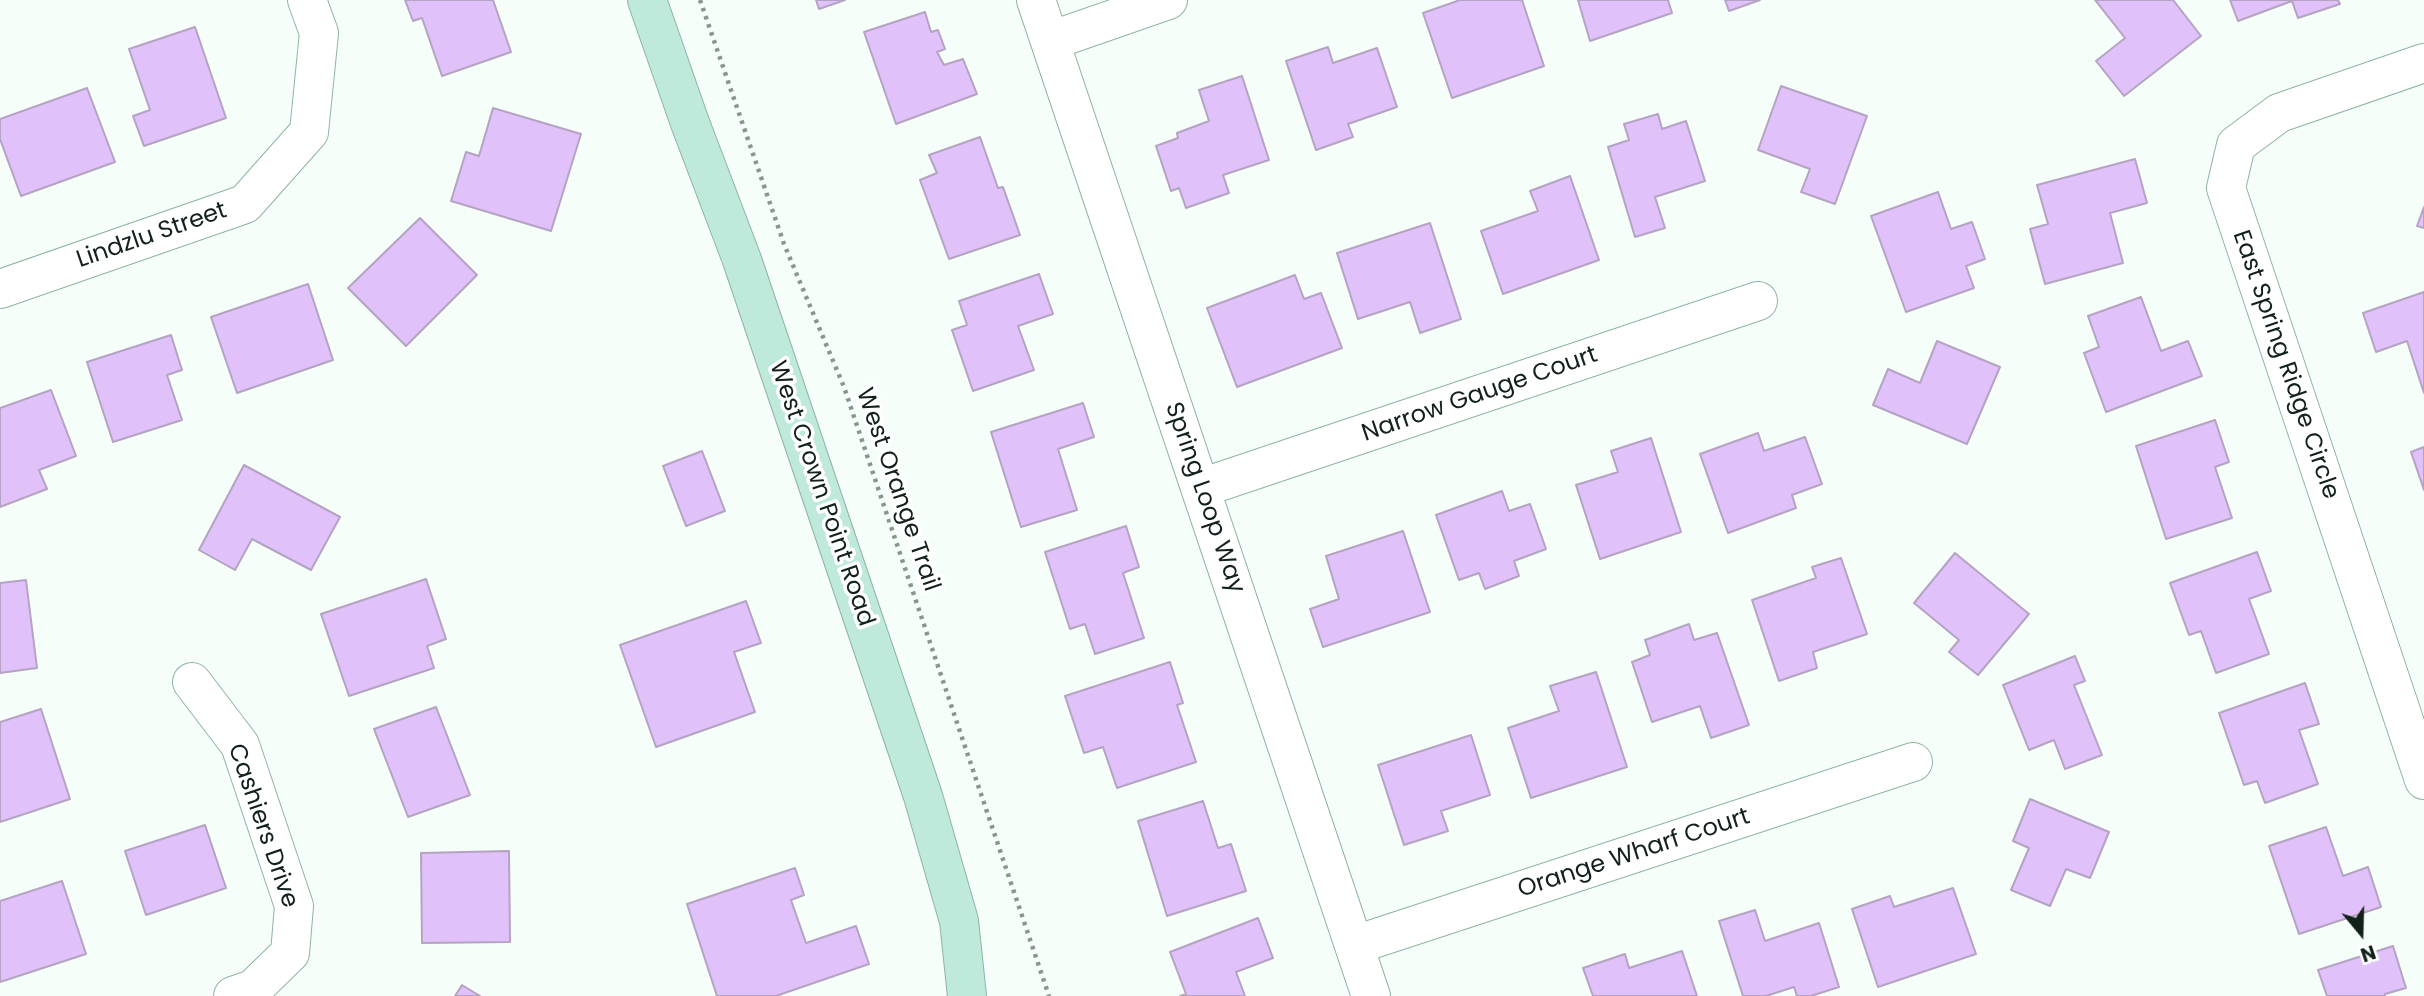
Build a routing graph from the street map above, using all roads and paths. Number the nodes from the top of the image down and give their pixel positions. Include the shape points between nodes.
1 (307, 0) edge
2 (648, 0) edge
3 (700, 0) edge
4 (1036, 0) edge
5 (1168, 0) edge
6 (1050, 41) junction
7 (2424, 63) edge
8 (0, 289) edge
9 (1758, 301) dead end
10 (1201, 488) junction
11 (192, 682) dead end
12 (1913, 762) dead end
13 (2424, 780) edge
14 (1355, 945) junction
15 (233, 996) edge
16 (967, 996) edge
17 (1049, 996) edge
18 (1371, 996) edge

1 - 8 street, Lindzlu Street via 319,33 309,132 245,204
2 - 16 street, West Crown Point Road via 743,260 923,796 959,922
3 - 17 path, West Orange Trail via 784,244 844,387
4 - 6 street, Spring Loop Way
5 - 6 street
6 - 10 street, Spring Loop Way
7 - 13 street, East Spring Ridge Circle via 2279,113 2236,145 2226,188
9 - 10 street, Narrow Gauge Court
10 - 14 street, Spring Loop Way
11 - 15 street, Cashiers Drive via 240,745 294,906 290,953 253,989
12 - 14 street, Orange Wharf Court
14 - 18 street, Spring Loop Way

